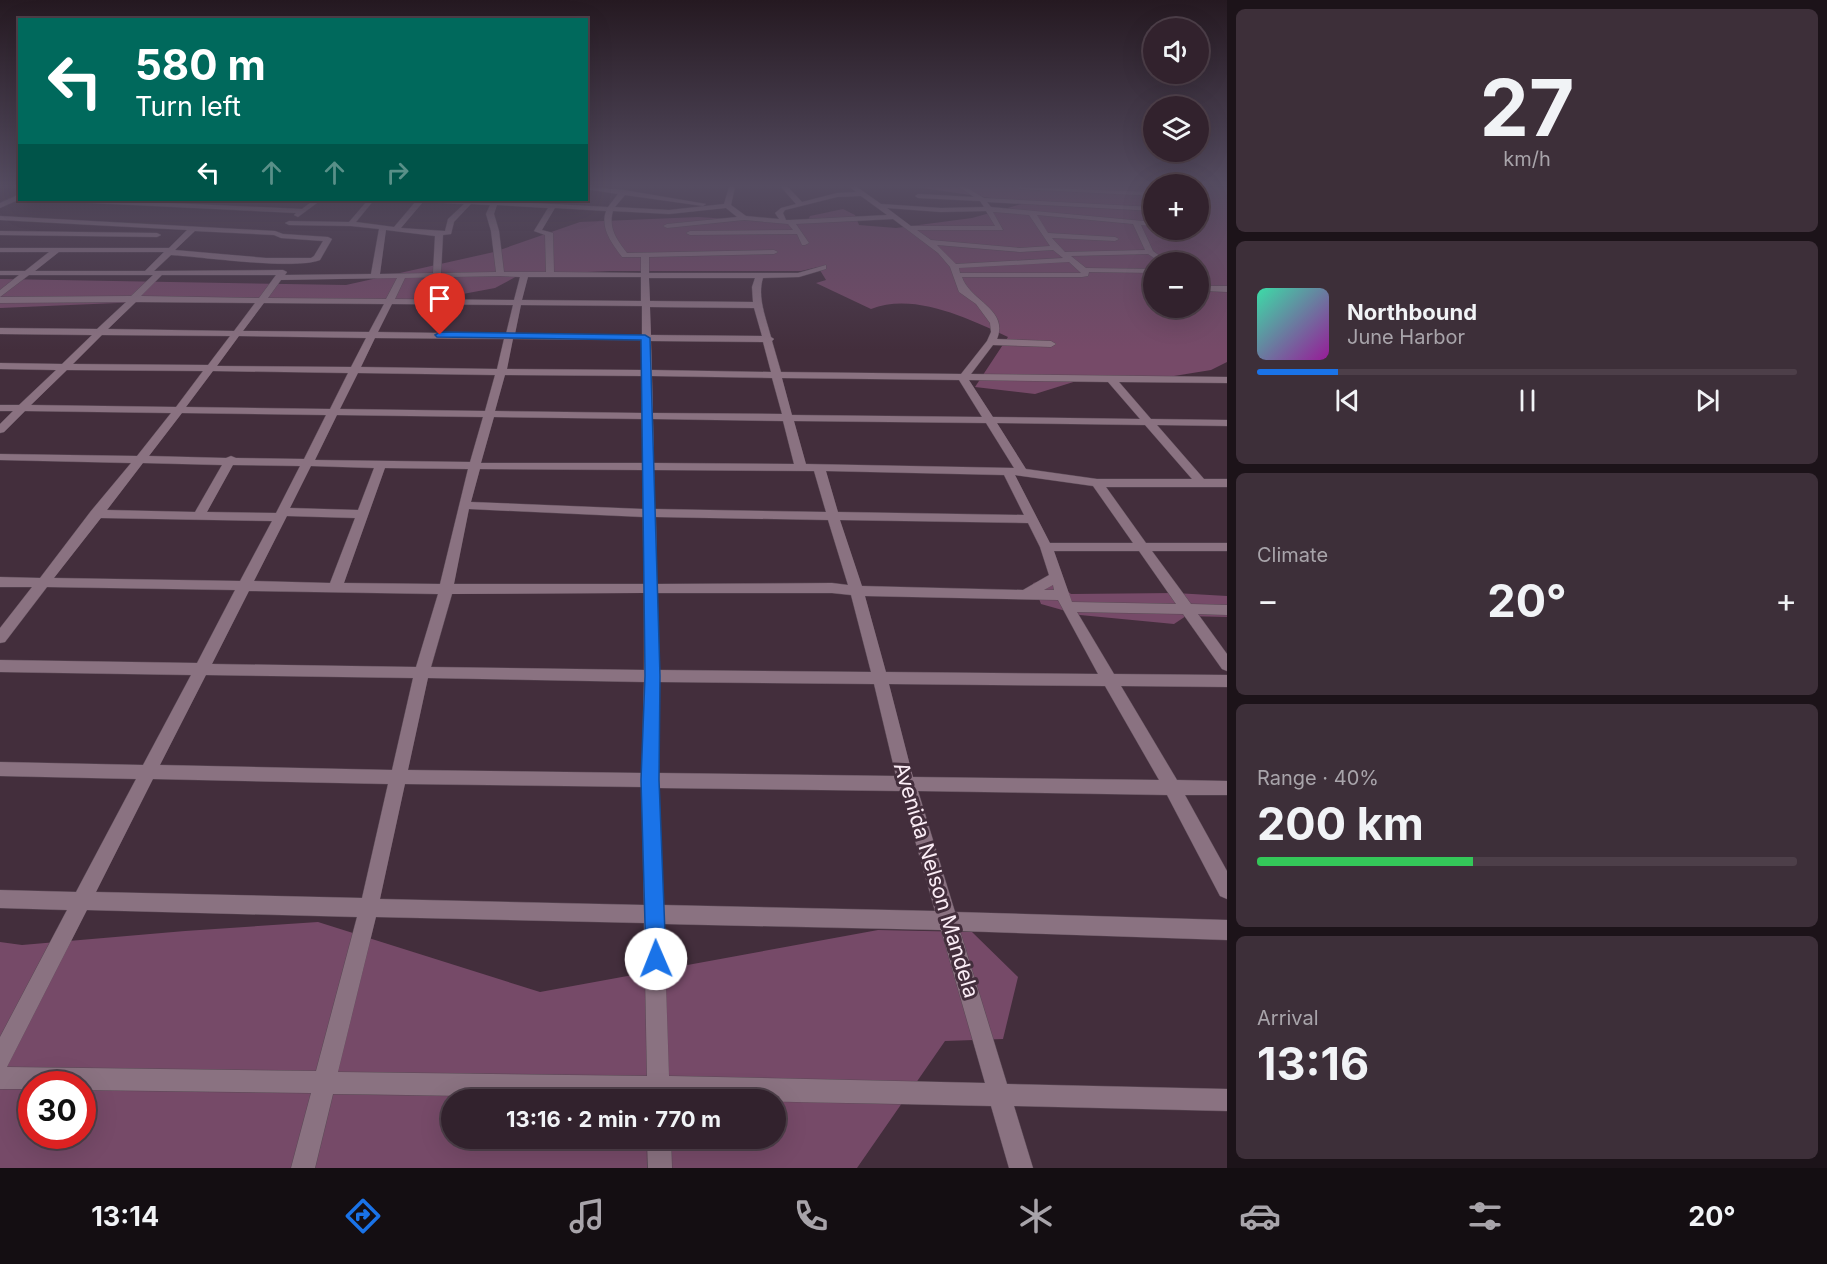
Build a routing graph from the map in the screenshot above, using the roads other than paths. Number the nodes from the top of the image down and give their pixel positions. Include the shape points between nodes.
1 (179, 242) edge
2 (326, 242) edge
3 (381, 242) edge
4 (439, 242) edge
5 (496, 242) edge
6 (549, 242) edge
7 (616, 242) edge
8 (931, 242) joint
9 (1050, 242) edge
10 (1145, 242) edge
11 (1055, 248) junction
12 (0, 250) edge
13 (57, 250) junction
14 (169, 251) junction
15 (774, 252) dead end
16 (1143, 252) edge
17 (1150, 252) edge
18 (1063, 254) junction
19 (645, 255) junction
20 (1071, 260) junction
21 (291, 261) junction
22 (824, 267) dead end
23 (1084, 270) junction
24 (955, 271) junction
25 (1143, 271) edge
26 (0, 273) edge
27 (24, 273) junction
28 (147, 273) junction
29 (160, 273) junction
30 (500, 274) junction
31 (437, 275) junction
32 (524, 275) junction
33 (550, 275) junction
34 (280, 276) junction
35 (402, 276) junction
36 (645, 276) junction
37 (375, 277) junction
38 (759, 277) junction
39 (1209, 288) dead end
40 (1227, 289) edge
41 (0, 294) edge
42 (136, 299) junction
43 (0, 300) edge
44 (262, 300) junction
45 (390, 301) junction
46 (517, 303) junction
47 (646, 304) junction
48 (758, 305) junction
49 (0, 331) edge
50 (101, 332) junction
51 (237, 332) junction
52 (372, 334) junction
53 (508, 335) junction
54 (645, 338) junction
55 (769, 339) junction
56 (991, 342) junction
57 (1051, 344) dead end
58 (0, 366) edge
59 (66, 367) junction
60 (210, 369) junction
61 (354, 370) junction
62 (501, 372) junction
63 (646, 373) junction
64 (778, 375) junction
65 (963, 378) junction
66 (1111, 379) junction
67 (1227, 380) edge
68 (0, 408) edge
69 (24, 409) junction
70 (179, 410) junction
71 (333, 413) junction
72 (489, 414) junction
73 (647, 416) junction
74 (789, 418) junction
75 (988, 420) junction
76 (1148, 422) junction
77 (1227, 423) edge
78 (0, 430) edge
79 (0, 457) edge
80 (140, 458) junction
81 (231, 459) junction
82 (307, 461) junction
83 (381, 463) junction
84 (475, 466) junction
85 (649, 466) junction
86 (801, 467) junction
87 (819, 468) junction
88 (1015, 472) junction
89 (1097, 483) junction
90 (1201, 483) junction
91 (1227, 483) edge
92 (464, 504) junction
93 (362, 513) junction
94 (650, 513) junction
95 (95, 514) junction
96 (282, 514) junction
97 (199, 515) junction
98 (833, 515) junction
99 (1030, 519) junction
100 (1046, 547) junction
101 (1227, 547) edge
102 (1144, 548) junction
103 (1057, 577) junction
104 (0, 582) edge
105 (43, 582) junction
106 (244, 587) junction
107 (335, 588) junction
108 (446, 589) junction
109 (649, 589) junction
110 (855, 591) junction
111 (1024, 595) junction
112 (1065, 601) junction
113 (1187, 609) junction
114 (1227, 610) edge
115 (0, 638) edge
116 (1227, 665) edge
117 (0, 666) edge
118 (200, 670) junction
119 (422, 673) junction
120 (652, 676) junction
121 (879, 678) junction
122 (1107, 678) junction
123 (1227, 681) edge
124 (0, 769) edge
125 (147, 772) junction
126 (398, 777) junction
127 (650, 780) junction
128 (907, 783) junction
129 (1172, 787) junction
130 (1227, 788) edge
131 (1227, 890) edge
132 (0, 900) edge
133 (81, 901) junction
134 (369, 907) junction
135 (655, 916) junction
136 (950, 921) junction
137 (1227, 930) edge
138 (0, 1059) edge
139 (0, 1078) edge
140 (324, 1082) junction
141 (537, 1089) edge
142 (659, 1089) edge
143 (786, 1094) edge
144 (999, 1096) junction
145 (1227, 1100) edge
146 (659, 1149) edge
147 (303, 1168) edge
148 (660, 1168) edge
149 (1021, 1168) edge

1 - 14 street
2 - 21 street via 317,258
3 - 37 street
4 - 31 street
5 - 30 street
6 - 33 street
7 - 19 street via 624,253
8 - 11 street via 1020,250
8 - 24 street via 949,258
9 - 11 street
10 - 17 street
11 - 18 street
12 - 13 street
13 - 14 street
13 - 27 street
14 - 21 street
14 - 28 street
15 - 19 street
16 - 18 street
18 - 20 street
19 - 36 street
20 - 23 street
20 - 24 street
21 - 34 street
22 - 38 street via 799,275
23 - 24 street via 1082,275
23 - 25 street
24 - 56 street via 962,290 993,316 996,328
26 - 27 street
27 - 28 street
27 - 41 street
28 - 29 street
29 - 34 street
29 - 42 street
30 - 31 street
30 - 32 street
31 - 35 street
32 - 33 street
32 - 46 street
33 - 36 street
34 - 37 street
34 - 44 street
35 - 37 street
35 - 45 street
36 - 38 street
36 - 47 street
38 - 48 street
39 - 40 street
42 - 43 street
42 - 44 street
42 - 50 street
44 - 45 street
44 - 51 street
45 - 46 street
45 - 52 street
46 - 47 street
46 - 53 street
47 - 48 street
47 - 54 street
48 - 55 street
49 - 50 street
50 - 51 street
50 - 59 street
51 - 52 street
51 - 60 street
52 - 53 street
52 - 61 street
53 - 54 street
53 - 62 street
54 - 55 street
54 - 63 street
55 - 64 street
56 - 57 street
56 - 65 street
58 - 59 street
59 - 60 street
59 - 69 street
60 - 61 street
60 - 70 street
61 - 62 street
61 - 71 street
62 - 63 street
62 - 72 street
63 - 64 street
63 - 73 street
64 - 65 street
64 - 74 street
65 - 66 street
65 - 75 street
66 - 67 street
66 - 76 street
68 - 69 street
69 - 70 street
69 - 78 street
70 - 71 street
70 - 80 street
71 - 72 street
71 - 82 street
72 - 73 street
72 - 84 street
73 - 74 street
73 - 85 street
74 - 75 street
74 - 86 street
75 - 76 street
75 - 88 street
76 - 77 street
76 - 90 street
79 - 80 street
80 - 81 street
80 - 95 street
81 - 82 street
81 - 97 street
82 - 83 street
82 - 96 street
83 - 84 street
83 - 93 street
84 - 85 street
84 - 92 street
85 - 86 street
85 - 94 street
86 - 87 street
87 - 88 street
87 - 98 street, Avenida Nelson Mandela
88 - 89 street
88 - 99 street
89 - 90 street
89 - 102 street
90 - 91 street
92 - 94 street
92 - 108 street
93 - 96 street
93 - 107 street
94 - 98 street
94 - 109 street
95 - 97 street
95 - 105 street
96 - 97 street
96 - 106 street
98 - 99 street
98 - 110 street, Avenida Nelson Mandela
99 - 100 street
100 - 102 street
100 - 103 street
101 - 102 street
102 - 113 street
103 - 111 street
103 - 112 street
104 - 105 street
105 - 106 street
105 - 115 street
106 - 107 street
106 - 118 street
107 - 108 street
108 - 109 street
108 - 119 street
109 - 110 street
109 - 120 street
110 - 111 street
110 - 121 street, Avenida Nelson Mandela
111 - 112 street
112 - 113 street
112 - 122 street
113 - 114 street
113 - 116 street
117 - 118 street
118 - 119 street
118 - 125 street
119 - 120 street
119 - 126 street
120 - 121 street
120 - 127 street
121 - 122 street
121 - 128 street, Avenida Nelson Mandela
122 - 123 street
122 - 129 street
124 - 125 street
125 - 126 street
125 - 133 street
126 - 127 street
126 - 134 street
127 - 128 street
127 - 135 street
128 - 129 street
128 - 136 street, Avenida Nelson Mandela
129 - 130 street
129 - 131 street
132 - 133 street
133 - 134 street
133 - 138 street
134 - 135 street
134 - 140 street
135 - 136 street
135 - 142 street
136 - 137 street
136 - 144 street, Avenida Nelson Mandela
139 - 140 street
140 - 141 street
140 - 147 street
143 - 144 street
144 - 145 street
144 - 149 street, Avenida Nelson Mandela
146 - 148 street

